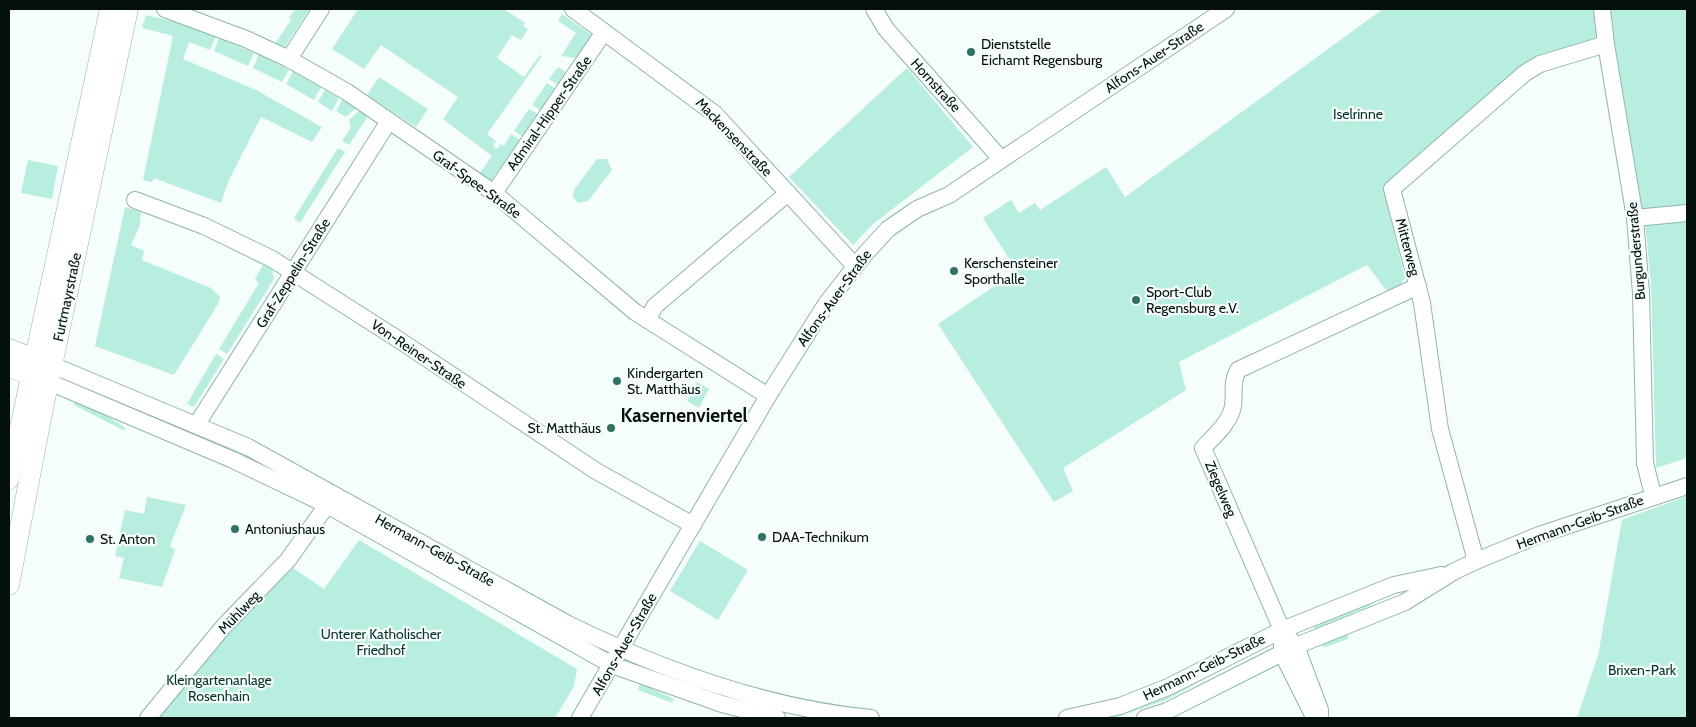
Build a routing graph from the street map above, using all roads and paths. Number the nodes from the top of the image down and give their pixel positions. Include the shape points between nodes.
1 (110, 9) edge
2 (128, 9) edge
3 (165, 9) edge
4 (321, 9) edge
5 (573, 9) edge
6 (874, 9) edge
7 (1226, 9) edge
8 (1602, 9) edge
9 (604, 32) junction
10 (1606, 44) junction
11 (289, 59) junction
12 (389, 121) junction
13 (1001, 159) junction
14 (494, 193) junction
15 (788, 193) junction
16 (135, 200) dead end
17 (1687, 213) edge
18 (1635, 218) junction
19 (855, 266) junction
20 (294, 272) junction
21 (1418, 286) junction
22 (646, 320) junction
23 (9, 349) edge
24 (9, 367) edge
25 (41, 370) junction
26 (768, 396) junction
27 (197, 424) junction
28 (1687, 474) edge
29 (9, 480) edge
30 (1687, 486) edge
31 (1652, 495) junction
32 (327, 505) junction
33 (693, 525) junction
34 (1476, 561) junction
35 (1453, 572) junction
36 (9, 585) edge
37 (1282, 630) junction
38 (621, 650) junction
39 (1289, 650) junction
40 (612, 664) junction
41 (148, 718) edge
42 (580, 718) edge
43 (777, 718) edge
44 (871, 718) edge
45 (1067, 718) edge
46 (1145, 718) edge
47 (1315, 718) edge
48 (1320, 718) edge

1 - 25 main road, Furtmayrstraße
2 - 25 main road, Furtmayrstraße
3 - 11 street, Graf-Spee-Straße via 211,24
4 - 11 street
5 - 9 street, Mackensenstraße
6 - 13 street, Hornstraße via 886,29
7 - 13 street, Alfons-Auer-Straße
8 - 10 street, Burgunderstraße
9 - 14 street, Admiral-Hipper-Straße
9 - 15 street, Mackensenstraße via 715,114
10 - 18 street, Burgunderstraße
10 - 21 street, Mitterweg via 1540,64 1525,73 1392,189
11 - 12 street, Graf-Spee-Straße via 347,92
12 - 14 street, Graf-Spee-Straße
12 - 20 street, Graf-Zeppelin-Straße
13 - 19 street, Alfons-Auer-Straße via 949,195 917,209 888,229
14 - 22 street, Graf-Spee-Straße
15 - 19 street, Mackensenstraße
15 - 22 street via 655,306
16 - 20 street, Von-Reiner-Straße via 221,234
17 - 18 street
18 - 31 street, Burgunderstraße via 1641,293 1645,463
19 - 26 street, Alfons-Auer-Straße via 802,339
20 - 27 street, Graf-Zeppelin-Straße
20 - 33 street, Von-Reiner-Straße via 596,472
21 - 34 street, Mitterweg via 1436,410
21 - 37 street, Ziegelweg via 1238,370 1233,379 1233,406 1227,422 1203,448
22 - 26 street, Graf-Spee-Straße
23 - 25 main road, Hermann-Geib-Straße
24 - 25 main road, Hermann-Geib-Straße
25 - 27 street, Hermann-Geib-Straße
25 - 29 main road, Furtmayrstraße
25 - 32 street, Hermann-Geib-Straße
25 - 36 main road, Furtmayrstraße
26 - 33 street, Alfons-Auer-Straße
27 - 38 street, Hermann-Geib-Straße via 248,447
28 - 31 street
30 - 31 street
31 - 34 street, Hermann-Geib-Straße
32 - 40 street, Hermann-Geib-Straße
32 - 41 street, Mühlweg via 292,556 224,626
33 - 38 street, Alfons-Auer-Straße
34 - 35 street, Hermann-Geib-Straße
35 - 37 street, Hermann-Geib-Straße via 1394,585
35 - 39 street, Hermann-Geib-Straße via 1405,602
37 - 39 street, Hermann-Geib-Straße
37 - 45 street, Hermann-Geib-Straße via 1168,687 1120,706
38 - 40 street, Alfons-Auer-Straße
38 - 44 street, Hermann-Geib-Straße via 727,687 789,704
39 - 46 street, Hermann-Geib-Straße via 1167,711
39 - 47 street via 1310,712
39 - 48 street via 1320,710
40 - 42 street, Alfons-Auer-Straße
40 - 43 street, Hermann-Geib-Straße via 722,704

